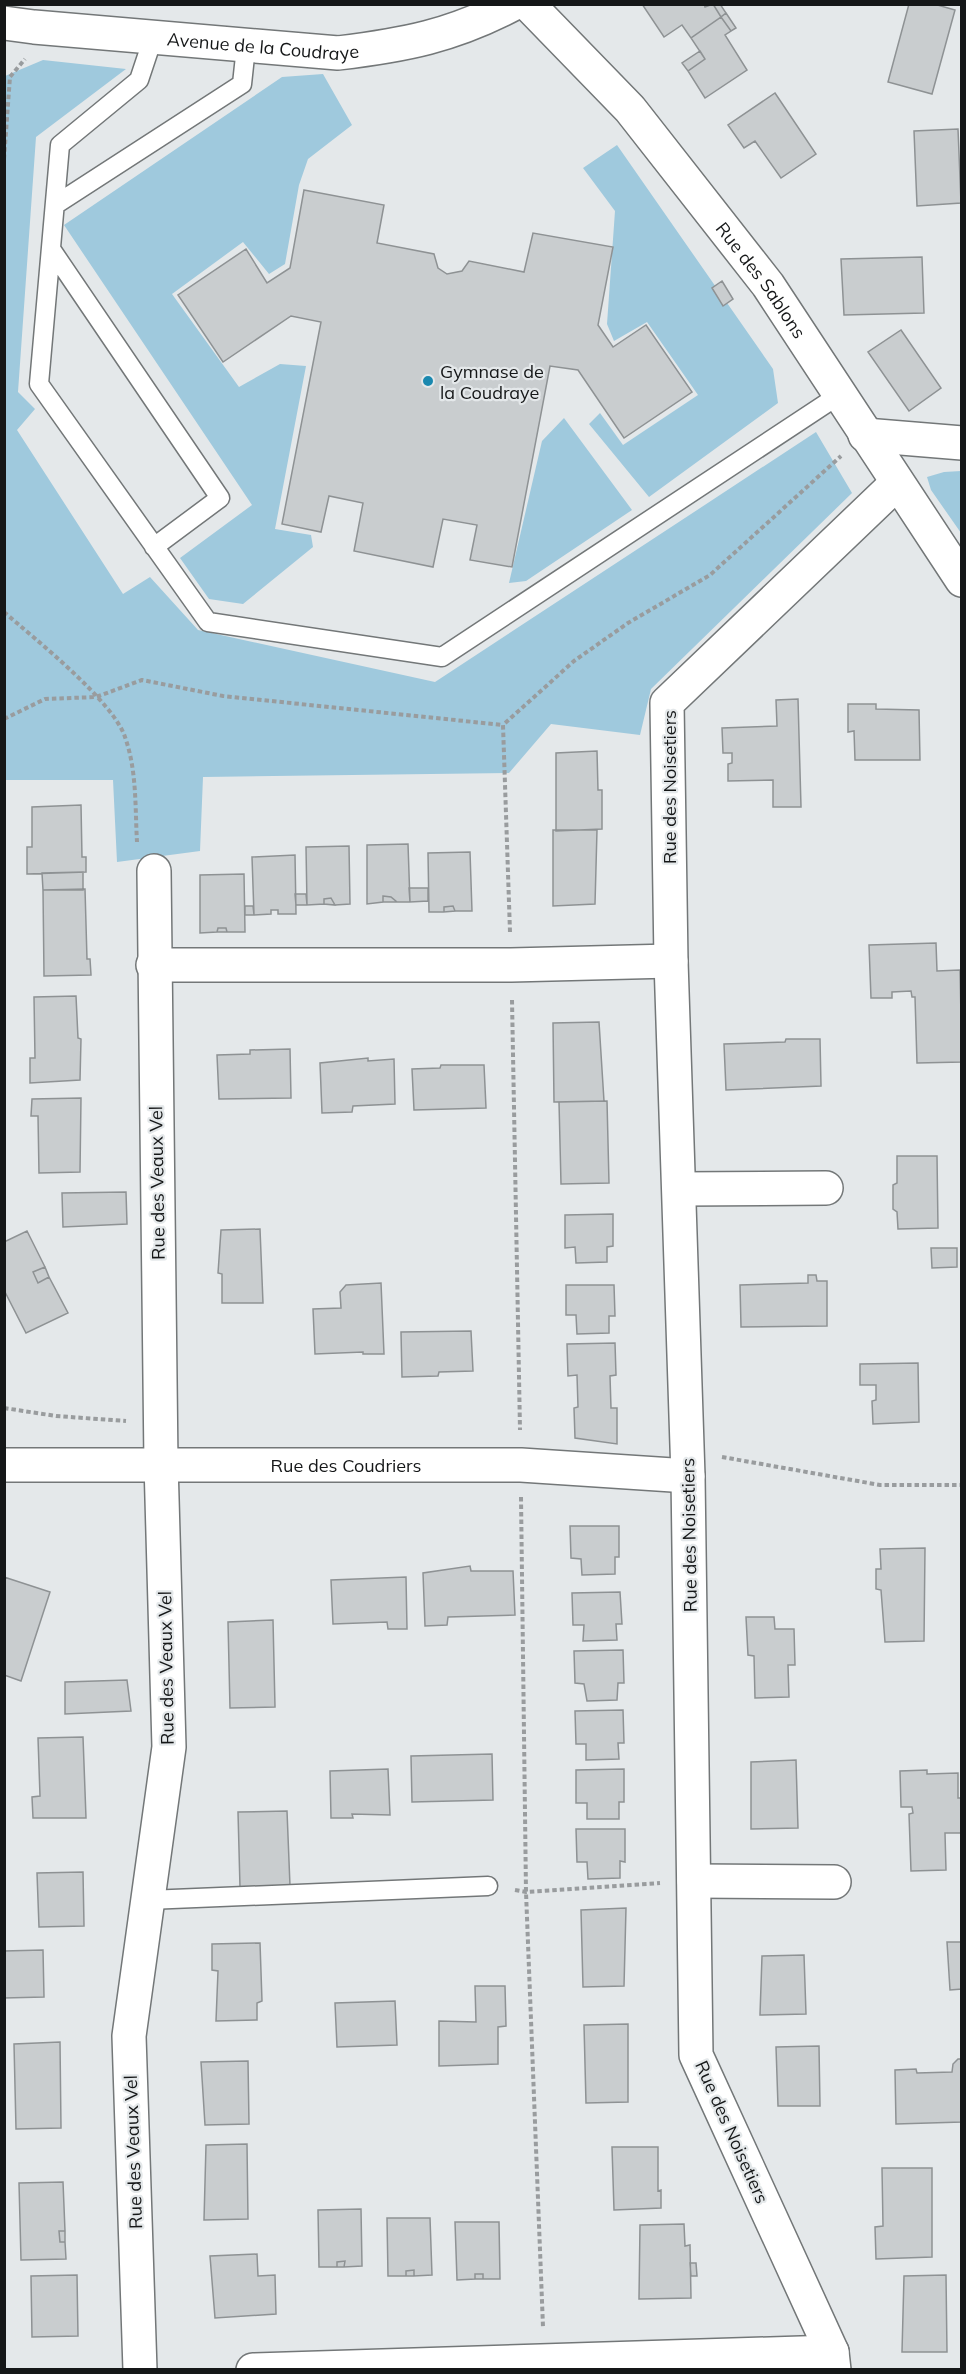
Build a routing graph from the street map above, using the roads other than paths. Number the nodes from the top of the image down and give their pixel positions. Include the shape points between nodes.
1 (513, 4) edge
2 (528, 4) edge
3 (4, 22) edge
4 (153, 38) junction
5 (246, 47) junction
6 (55, 205) junction
7 (51, 249) junction
8 (839, 395) junction
9 (865, 435) junction
10 (962, 443) edge
11 (897, 483) junction
12 (154, 547) junction
13 (962, 580) edge
14 (154, 880) road end
15 (671, 961) junction
16 (153, 965) junction
17 (826, 1188) dead end
18 (680, 1189) junction
19 (161, 1463) junction
20 (688, 1464) junction
21 (4, 1465) edge
22 (694, 1881) junction
23 (834, 1882) dead end
24 (488, 1886) road end
25 (148, 1900) junction
26 (833, 2361) edge
27 (140, 2370) edge
28 (253, 2370) edge

1 - 5 street, Avenue de la Coudraye via 444,35 386,48 338,53
2 - 8 street, Rue des Sablons via 657,142 768,285
3 - 4 street, Avenue de la Coudraye
4 - 5 street, Avenue de la Coudraye
4 - 6 lane via 139,80 60,145
5 - 6 lane via 242,84
6 - 7 lane
7 - 12 lane via 39,384
7 - 12 lane via 220,498
8 - 9 street, Rue des Sablons
8 - 12 lane via 442,657 208,622
9 - 10 street
9 - 11 street, Rue des Sablons
11 - 13 street, Rue des Sablons
11 - 15 street, Rue des Noisetiers via 667,703
14 - 16 street, Rue des Veaux Vel
15 - 16 street
15 - 18 street, Rue des Noisetiers
16 - 19 street, Rue des Veaux Vel
17 - 18 street
18 - 20 street, Rue des Noisetiers
19 - 20 street, Rue des Coudriers
19 - 21 street, Rue des Coudriers
19 - 25 street, Rue des Veaux Vel via 169,1747
20 - 22 street, Rue des Noisetiers
22 - 23 street
22 - 26 street, Rue des Noisetiers via 696,2055
24 - 25 lane
25 - 27 street, Rue des Veaux Vel via 129,2036
26 - 28 street via 544,2360

